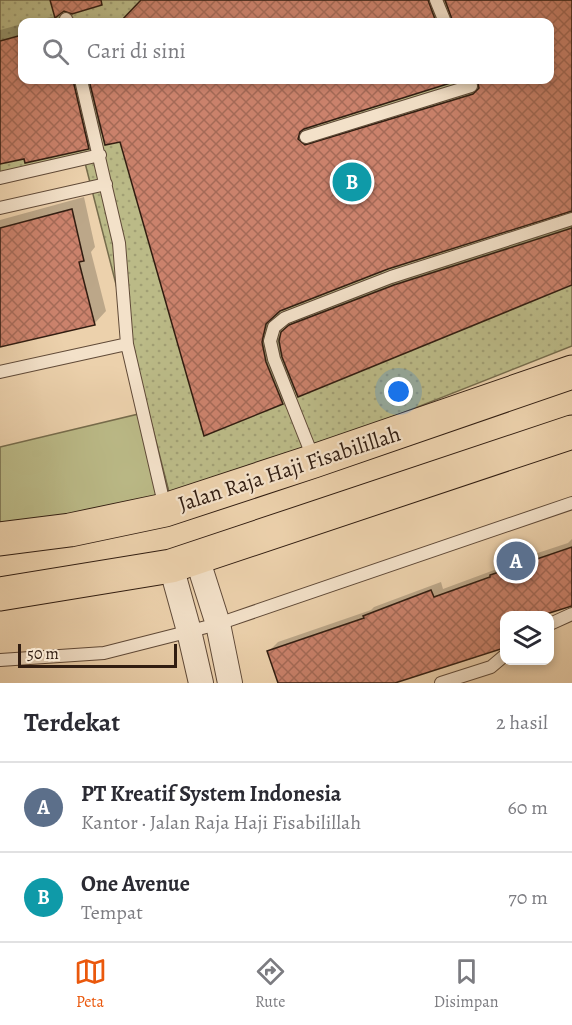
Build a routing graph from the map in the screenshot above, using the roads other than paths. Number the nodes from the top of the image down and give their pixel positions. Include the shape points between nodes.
1 (436, 0) edge
2 (443, 18) edge
3 (82, 84) edge
4 (470, 84) edge
5 (306, 137) dead end
6 (100, 155) junction
7 (0, 178) edge
8 (106, 184) junction
9 (0, 208) edge
10 (572, 219) edge
11 (127, 344) junction
12 (0, 372) edge
13 (572, 372) edge
14 (572, 432) edge
15 (314, 462) junction
16 (572, 503) edge
17 (165, 510) junction
18 (0, 539) edge
19 (184, 562) junction
20 (0, 594) edge
21 (572, 614) edge
22 (554, 622) edge
23 (218, 624) junction
24 (189, 631) junction
25 (500, 659) edge
26 (0, 660) edge
27 (201, 683) edge
28 (230, 683) edge
29 (441, 683) edge

1 - 2 lane
3 - 6 lane
4 - 5 lane
6 - 7 lane
6 - 8 lane
8 - 9 lane
8 - 11 lane via 119,243
10 - 15 lane via 391,277 285,318 274,327 270,341 274,359
11 - 12 lane
11 - 17 lane
13 - 15 main road, Jalan Raja Haji Fisabilillah
14 - 19 main road
15 - 17 main road, Jalan Raja Haji Fisabilillah
16 - 23 lane
17 - 18 main road, Jalan Raja Haji Fisabilillah via 70,530
19 - 20 main road
19 - 23 street
19 - 24 street
21 - 22 lane
23 - 24 lane
23 - 28 street
24 - 26 lane via 104,653
24 - 27 street
25 - 29 lane via 491,667

